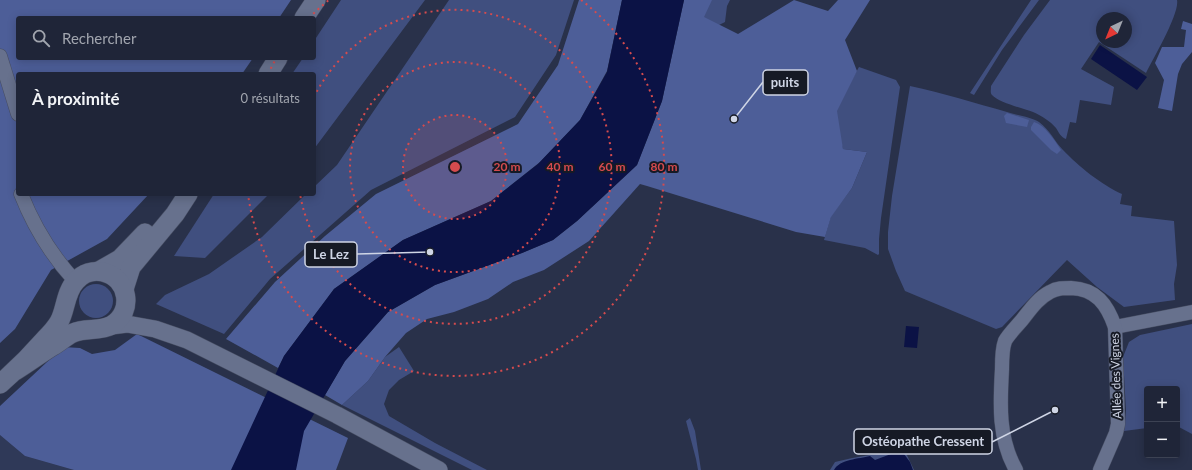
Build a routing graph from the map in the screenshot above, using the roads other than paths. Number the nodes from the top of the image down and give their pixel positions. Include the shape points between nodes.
1 (316, 0) edge
2 (305, 16) edge
3 (0, 56) edge
4 (277, 60) edge
5 (269, 72) edge
6 (16, 108) edge
7 (22, 196) edge
8 (179, 196) edge
9 (187, 196) edge
10 (99, 271) junction
11 (72, 288) junction
12 (125, 297) junction
13 (1192, 312) edge
14 (111, 326) junction
15 (1115, 327) junction
16 (155, 329) junction
17 (15, 371) junction
18 (0, 384) edge
19 (439, 470) edge
20 (1016, 470) edge
21 (1100, 470) edge

1 - 2 main road
3 - 6 street
4 - 5 main road
7 - 11 street via 44,241 64,269
8 - 10 main road via 120,258
9 - 12 main road via 131,267
10 - 11 main road via 82,275
10 - 12 main road via 114,276
11 - 17 main road via 57,325
12 - 14 main road via 124,313
12 - 16 street via 138,319
13 - 15 street, Allée des Vignes
14 - 16 street via 127,324
14 - 17 main road via 74,332
15 - 20 street, Allée des Vignes via 1104,303 1097,297 1081,289 1062,288 1041,298 1005,341 1000,415 1005,445
15 - 21 street, Allée des Vignes via 1118,424
16 - 19 street via 187,340 252,372
17 - 18 main road

